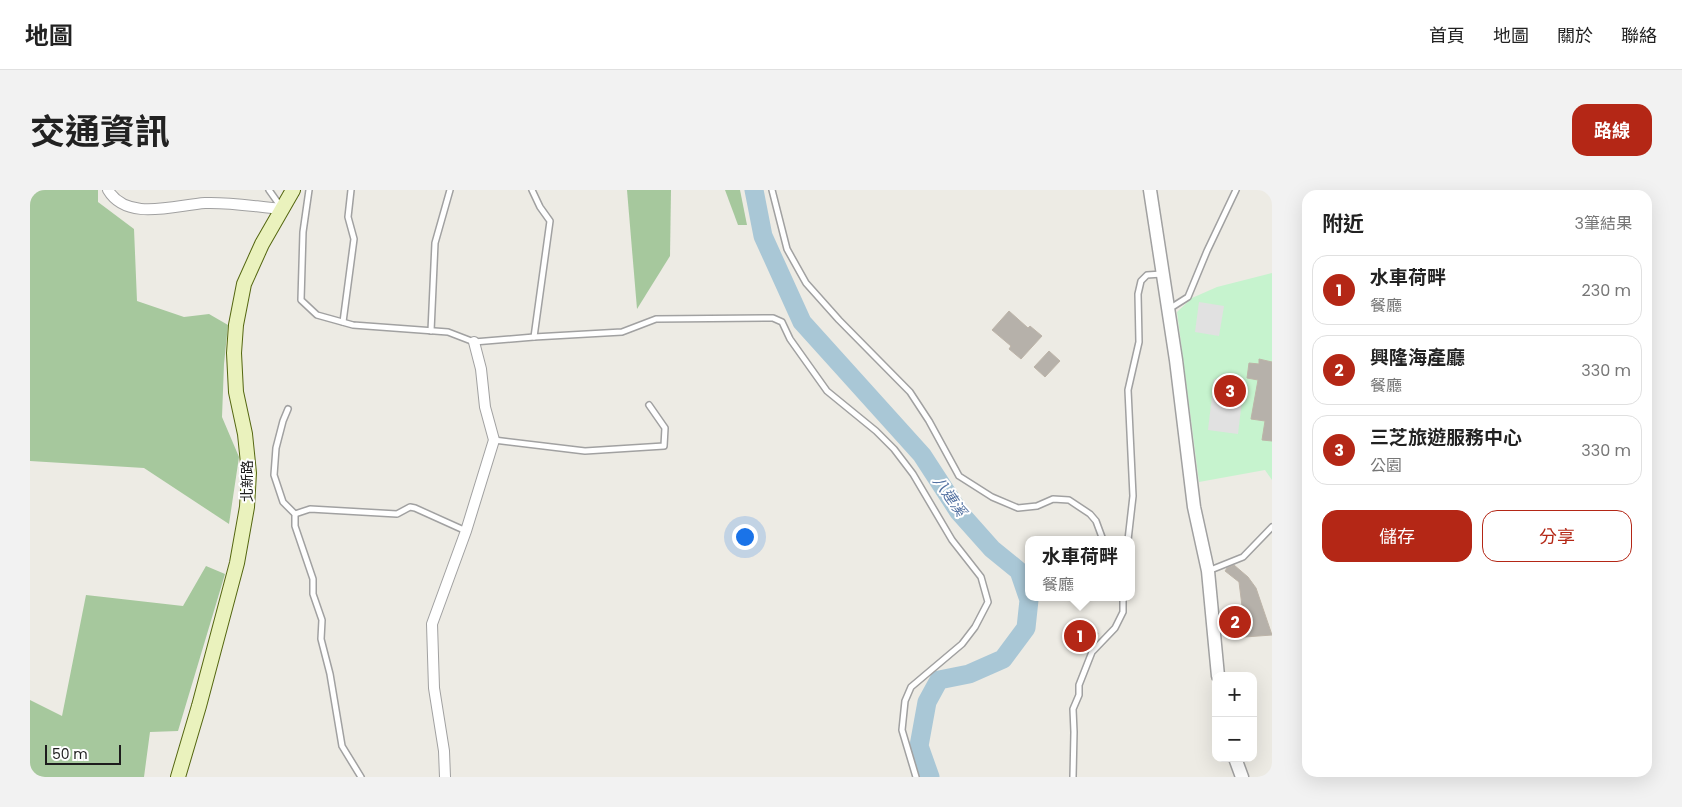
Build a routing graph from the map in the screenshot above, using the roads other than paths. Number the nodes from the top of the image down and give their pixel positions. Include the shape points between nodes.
1 (108, 190) edge
2 (269, 190) edge
3 (293, 190) edge
4 (309, 190) edge
5 (351, 190) edge
6 (450, 190) edge
7 (532, 190) edge
8 (772, 190) edge
9 (1150, 190) edge
10 (1236, 190) edge
11 (282, 209) junction
12 (1162, 274) junction
13 (1168, 309) junction
14 (343, 322) junction
15 (431, 331) junction
16 (534, 337) junction
17 (474, 342) junction
18 (649, 405) dead end
19 (288, 409) dead end
20 (494, 440) junction
21 (295, 514) junction
22 (1272, 528) edge
23 (466, 531) junction
24 (1102, 536) edge
25 (1128, 536) edge
26 (1208, 571) junction
27 (1123, 601) edge
28 (1218, 672) edge
29 (1236, 762) edge
30 (178, 777) edge
31 (361, 777) edge
32 (445, 777) edge
33 (916, 777) edge
34 (1072, 777) edge
35 (1242, 777) edge

1 - 11 street via 123,205 150,209 206,203
2 - 11 lane
3 - 11 main road, 北新路
4 - 14 lane via 302,232 301,300 317,315
5 - 14 lane via 348,217 354,239
6 - 15 lane via 434,243
7 - 16 lane via 550,221
8 - 24 lane via 787,249 806,283 910,392 959,476 992,497 1018,508 1037,506 1053,499 1069,500 1090,514
9 - 12 street
10 - 13 lane via 1188,297
11 - 30 main road, 北新路 via 244,284 236,325 236,392 249,473 247,508 237,563
12 - 13 street
12 - 25 lane via 1147,276 1141,281 1138,294 1139,342 1128,390 1133,496
13 - 26 street via 1194,507
14 - 15 lane
15 - 17 lane via 448,332
16 - 17 lane
16 - 33 lane via 622,332 656,319 772,318 782,322 790,339 827,391 894,449 913,474 952,540 981,577 988,602 962,644 910,687 905,700 902,730
17 - 20 street
18 - 20 lane via 666,428 664,446 585,451
19 - 21 lane via 276,448 274,475 283,502
20 - 23 street
21 - 23 lane via 310,509 397,514 415,508
21 - 31 lane via 295,526 313,579 312,594 322,620 321,639 342,746
22 - 26 lane via 1243,557
23 - 32 street via 432,624 434,688
26 - 28 street
27 - 34 lane via 1123,612 1115,628 1092,652 1079,685 1073,709
29 - 35 street

